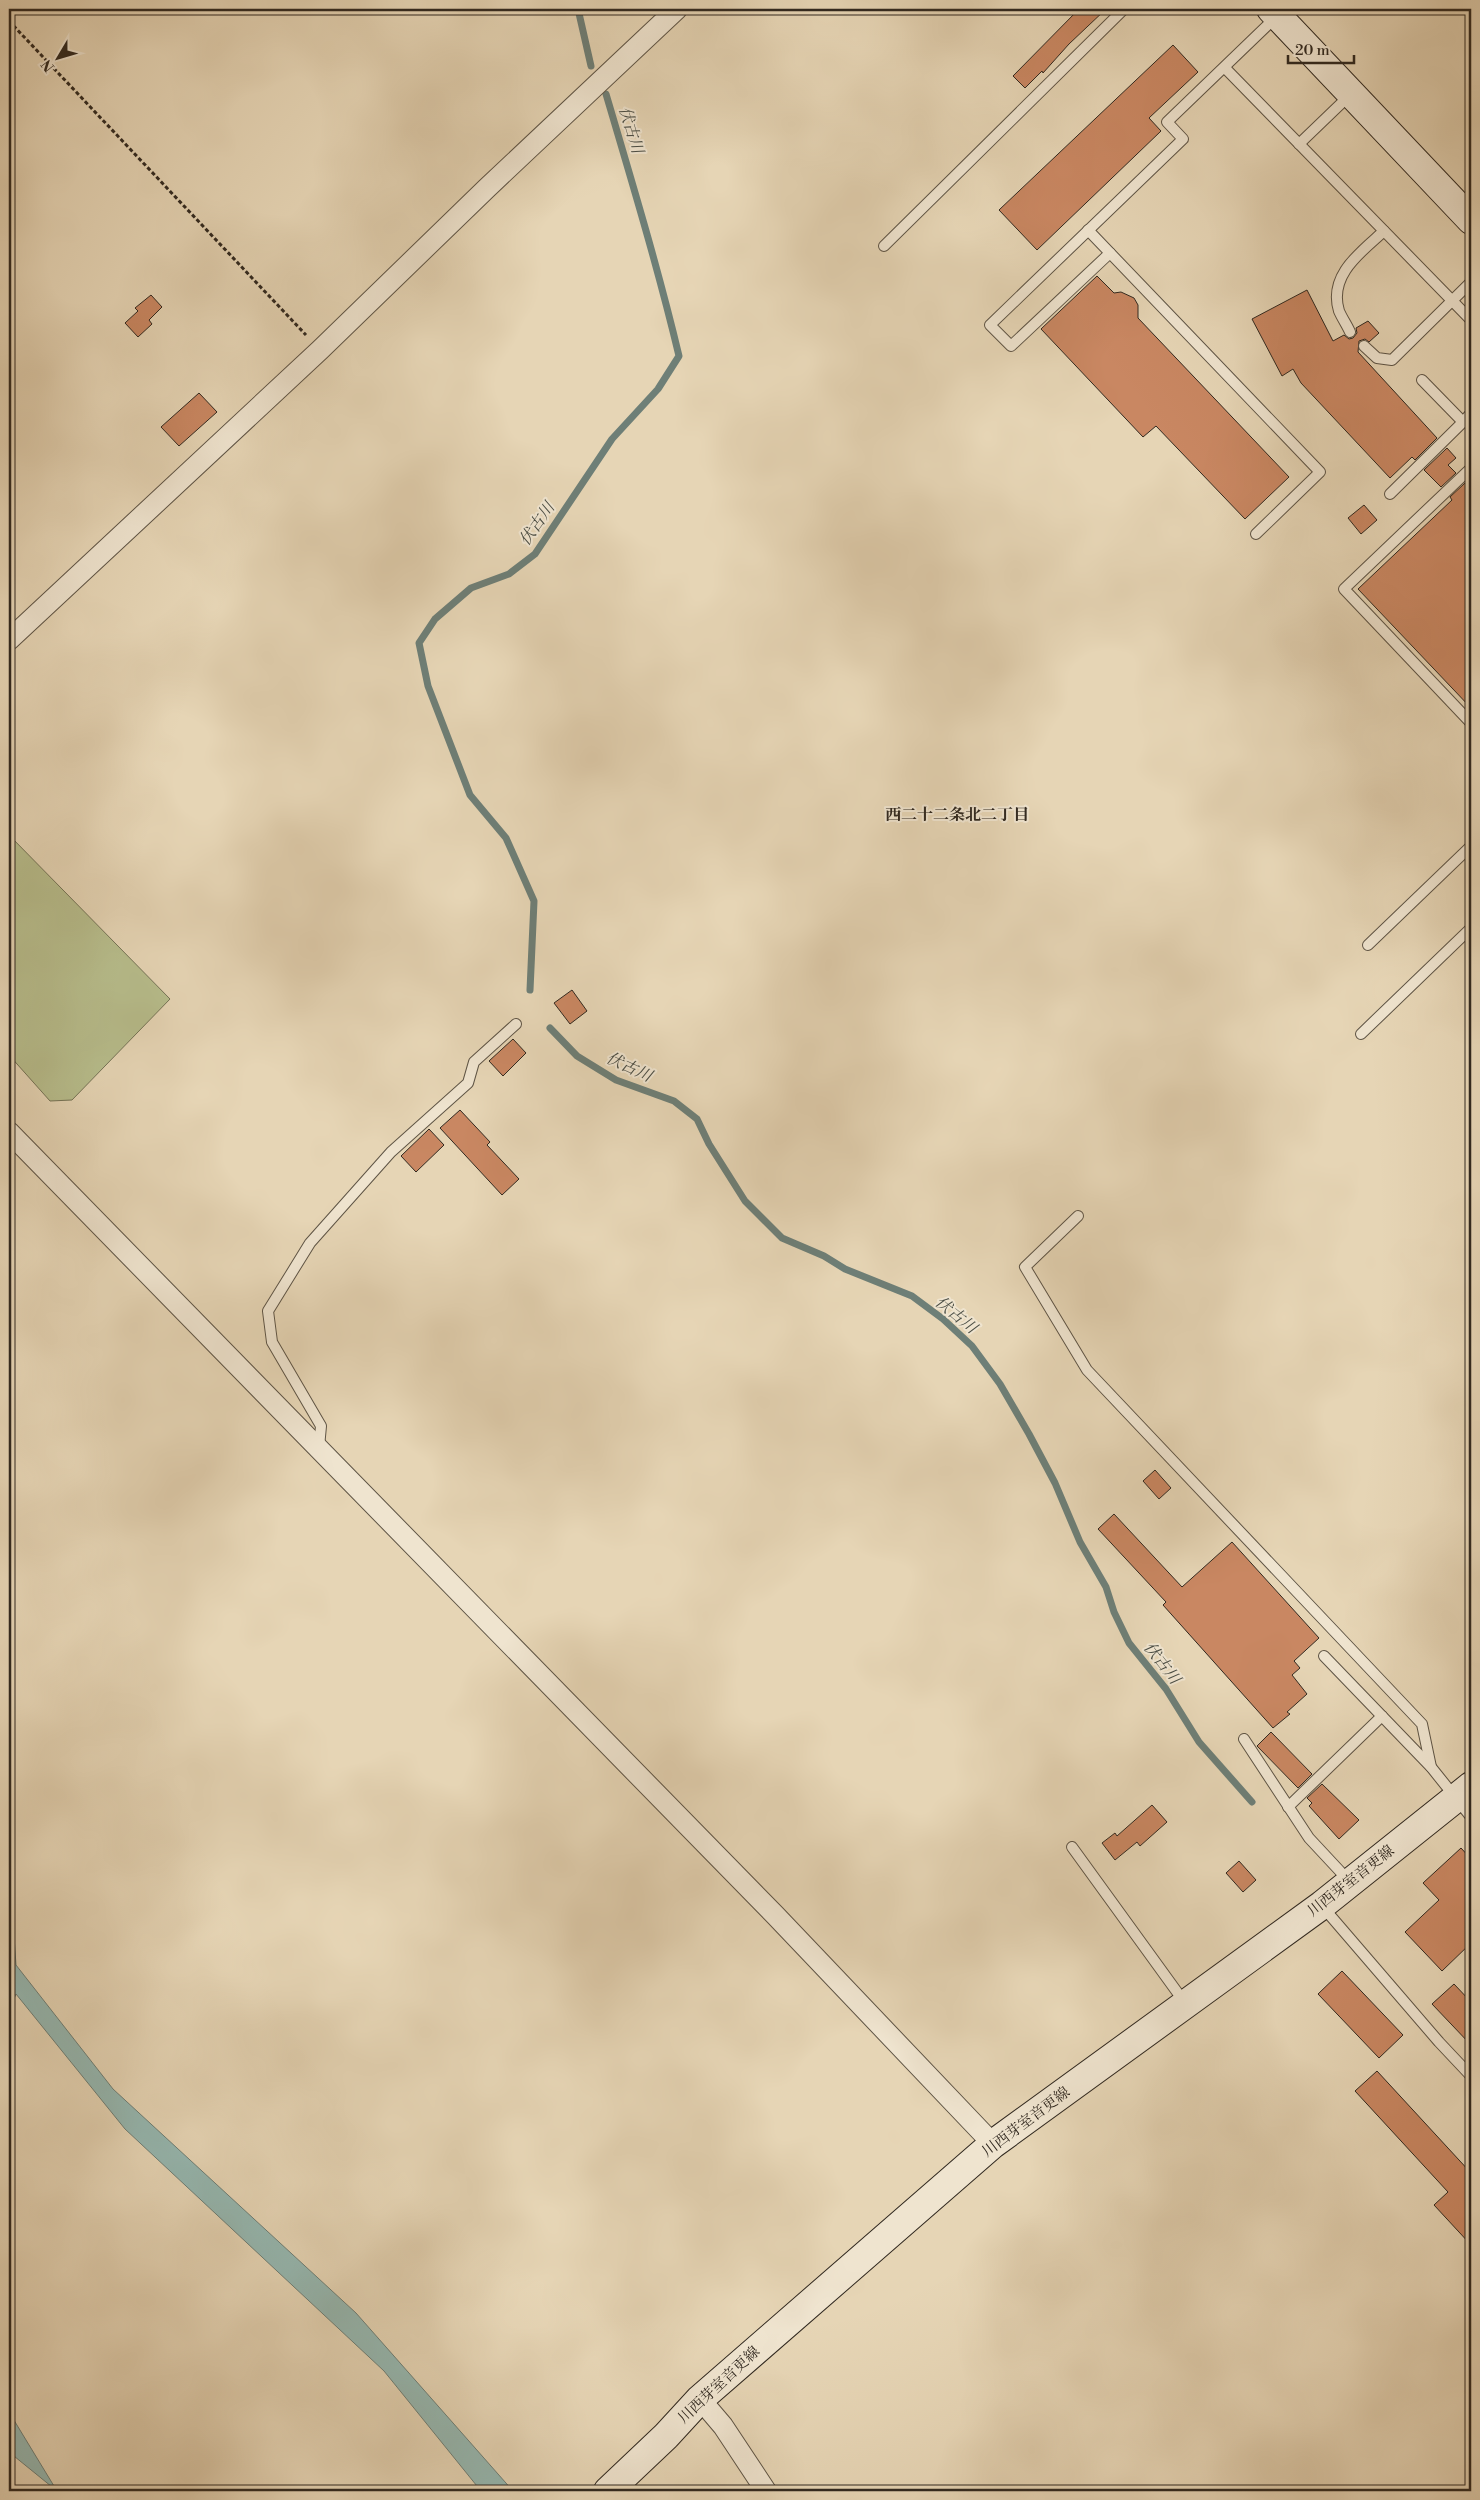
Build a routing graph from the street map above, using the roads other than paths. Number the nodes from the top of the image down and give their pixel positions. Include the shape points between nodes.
1 (677, 9) edge
2 (1124, 9) edge
3 (1274, 12) edge
4 (1225, 68) junction
5 (1352, 94) junction
6 (1299, 144) junction
7 (1471, 220) edge
8 (1088, 230) junction
9 (1384, 231) junction
10 (884, 246) dead end
11 (1110, 253) junction
12 (1471, 282) edge
13 (1452, 300) junction
14 (1471, 320) edge
15 (1350, 332) dead end
16 (1364, 346) dead end
17 (1422, 380) dead end
18 (1471, 413) edge
19 (1463, 422) junction
20 (1471, 468) edge
21 (1390, 494) dead end
22 (1256, 534) dead end
23 (9, 640) edge
24 (1471, 723) edge
25 (1471, 846) edge
26 (1471, 928) edge
27 (1368, 945) dead end
28 (516, 1024) dead end
29 (1361, 1034) dead end
30 (9, 1132) edge
31 (1078, 1216) dead end
32 (319, 1450) junction
33 (1324, 1656) dead end
34 (1382, 1716) junction
35 (1244, 1739) dead end
36 (1431, 1767) junction
37 (1466, 1800) edge
38 (1288, 1807) junction
39 (1072, 1847) dead end
40 (1350, 1883) junction
41 (1322, 1905) junction
42 (1185, 2004) junction
43 (1471, 2076) edge
44 (993, 2144) junction
45 (700, 2399) junction
46 (608, 2491) edge
47 (766, 2491) edge

1 - 23 street via 320,350
2 - 10 lane
3 - 4 lane
3 - 5 main road
4 - 6 lane
4 - 8 lane via 1167,122 1183,139
5 - 6 lane
5 - 7 main road
6 - 9 lane
8 - 11 lane
8 - 11 lane via 990,325 1011,346
9 - 13 lane
9 - 15 lane via 1350,263 1337,284 1339,310
11 - 22 lane via 1320,472
12 - 13 lane
13 - 14 lane
13 - 16 lane via 1392,360 1377,358
17 - 19 lane
18 - 19 lane
19 - 21 lane
20 - 24 lane via 1344,589
25 - 27 lane
26 - 29 lane
28 - 32 lane via 474,1062 468,1083 391,1152 310,1244 268,1311 272,1342 321,1426
30 - 32 street
31 - 36 lane via 1025,1267 1087,1370 1422,1724
32 - 44 street via 775,1914
33 - 34 lane
34 - 36 lane
34 - 38 lane
35 - 38 lane
36 - 37 lane
37 - 40 main road, 川西芽室音更線
38 - 40 lane via 1308,1838
39 - 42 lane
40 - 41 main road, 川西芽室音更線
41 - 42 main road, 川西芽室音更線
41 - 43 lane
42 - 44 main road, 川西芽室音更線
44 - 45 main road, 川西芽室音更線
45 - 46 main road, 川西芽室音更線
45 - 47 street via 723,2426

